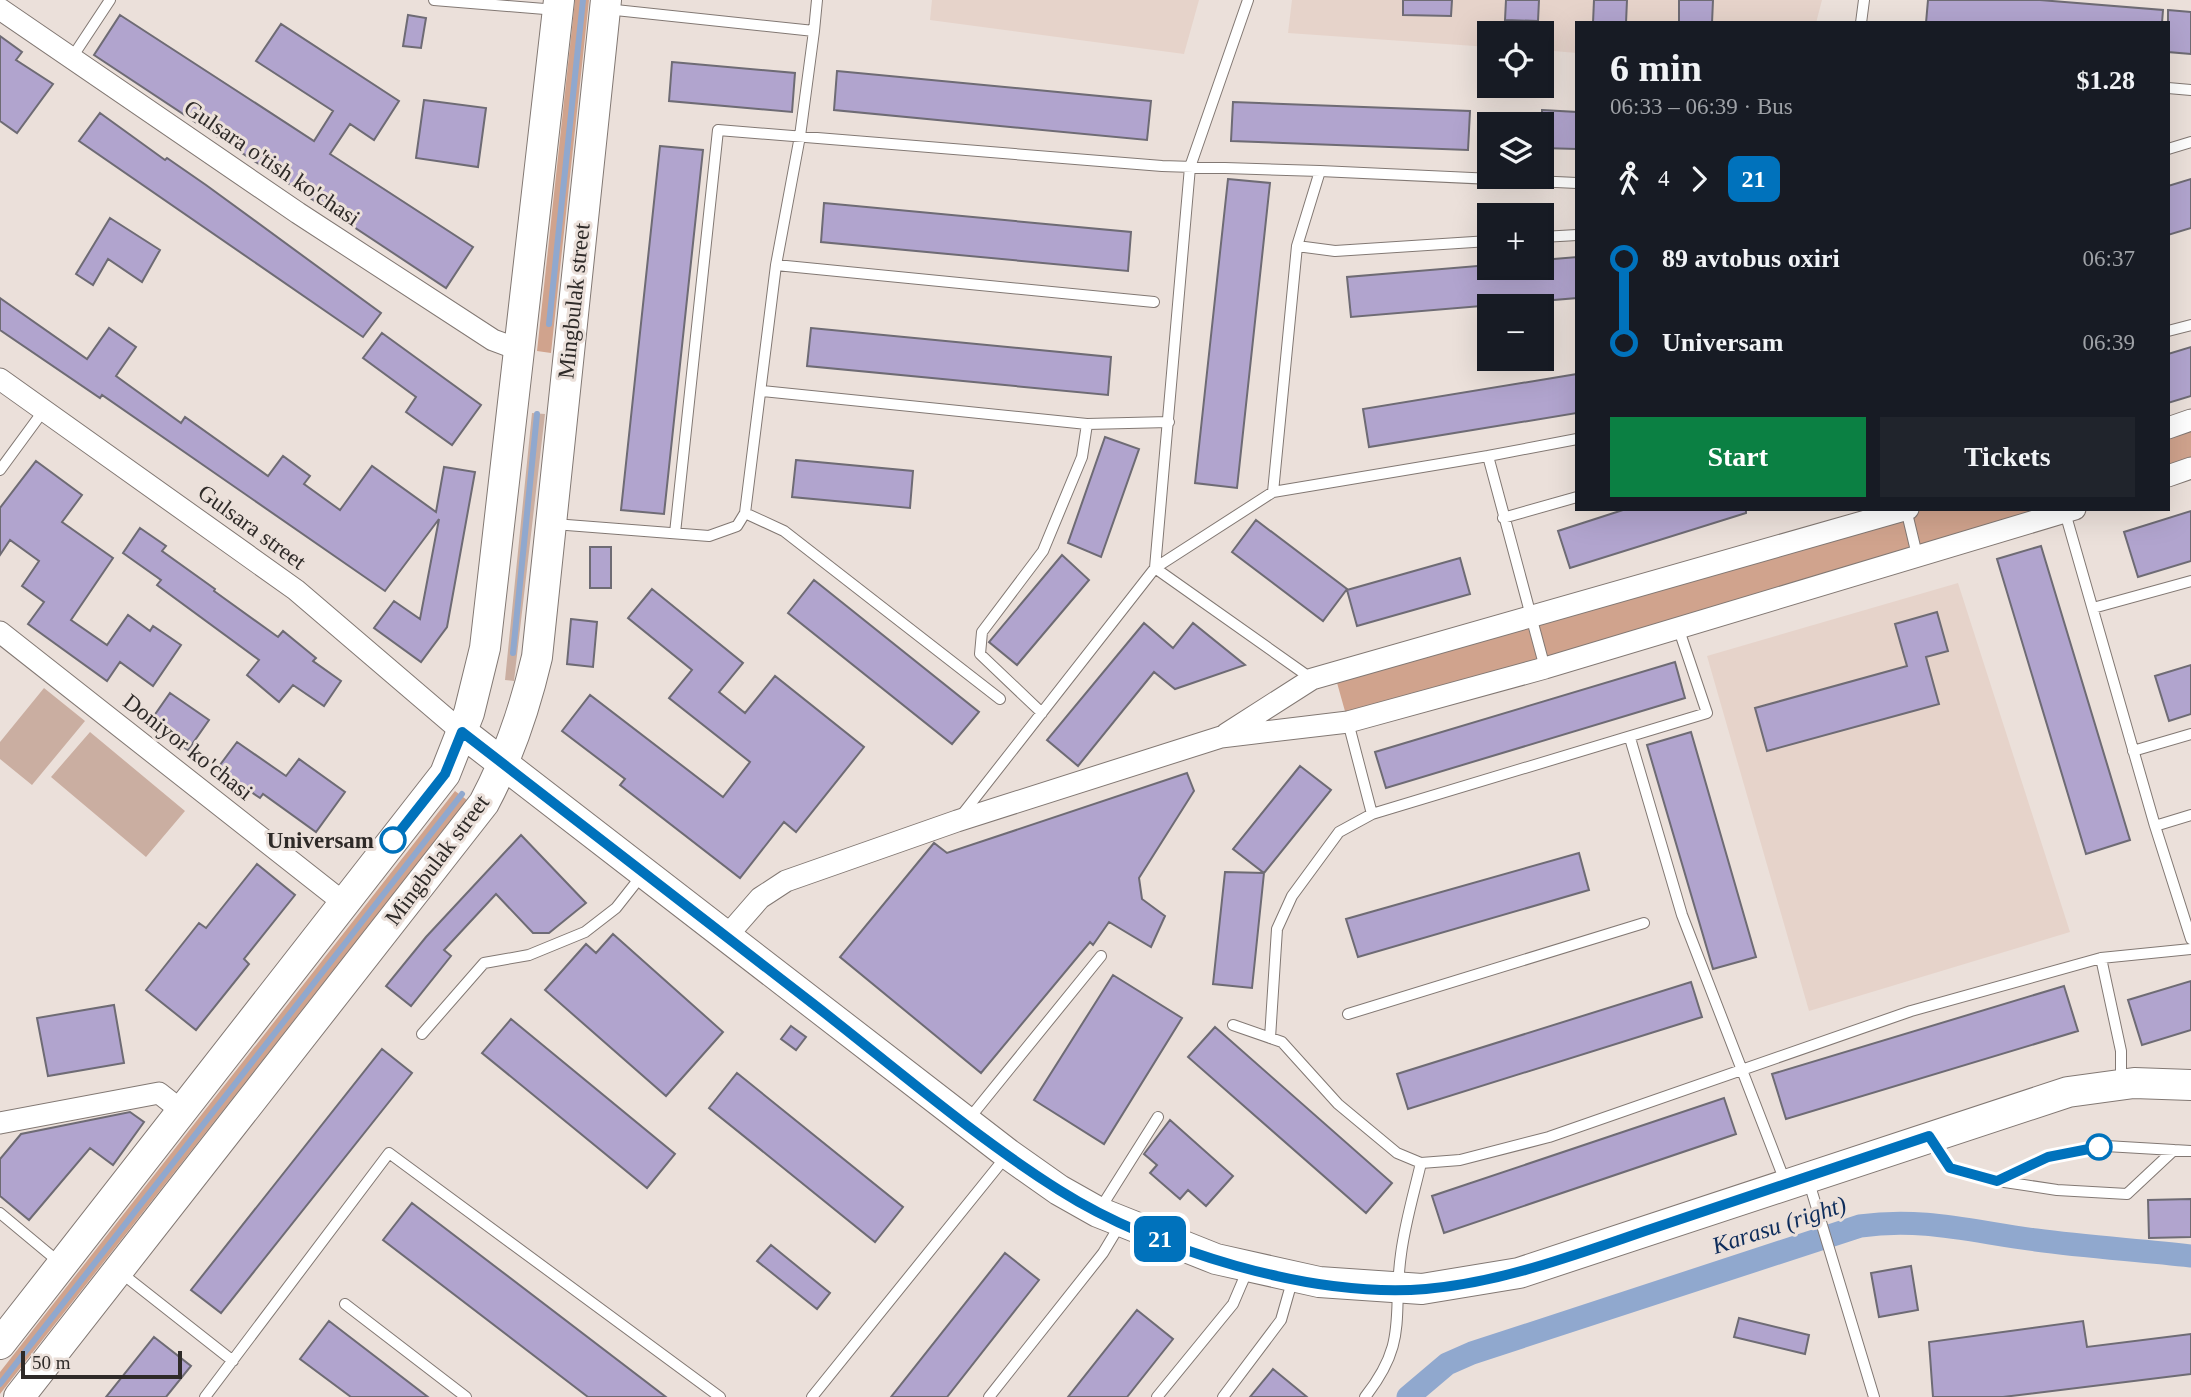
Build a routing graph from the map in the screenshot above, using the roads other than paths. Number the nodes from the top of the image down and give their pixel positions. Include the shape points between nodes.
1 (110, 0) edge
2 (434, 0) edge
3 (817, 0) edge
4 (1248, 0) edge
5 (1864, 0) edge
6 (559, 5) edge
7 (606, 5) edge
8 (0, 9) edge
9 (1861, 21) edge
10 (814, 31) junction
11 (71, 59) junction
12 (2170, 88) edge
13 (2191, 90) edge
14 (800, 136) junction
15 (2191, 142) edge
16 (2170, 148) edge
17 (1190, 167) junction
18 (1320, 171) junction
19 (1575, 183) edge
20 (1575, 235) edge
21 (1554, 236) edge
22 (1477, 242) edge
23 (1297, 246) junction
24 (776, 265) junction
25 (1154, 302) dead end
26 (2191, 325) edge
27 (2170, 330) edge
28 (570, 331) junction
29 (522, 337) junction
30 (0, 379) edge
31 (762, 391) junction
32 (44, 410) junction
33 (2191, 420) edge
34 (1169, 422) junction
35 (1087, 424) junction
36 (2170, 427) edge
37 (1575, 439) edge
38 (1488, 456) junction
39 (2191, 468) edge
40 (0, 470) edge
41 (2170, 475) edge
42 (1273, 492) junction
43 (1575, 498) edge
44 (1899, 511) edge
45 (1906, 511) edge
46 (2068, 511) edge
47 (745, 513) junction
48 (1503, 518) junction
49 (551, 523) junction
50 (675, 533) junction
51 (1917, 555) junction
52 (1155, 568) junction
53 (2191, 581) edge
54 (2093, 608) junction
55 (1531, 617) junction
56 (1678, 627) junction
57 (0, 632) edge
58 (1545, 668) junction
59 (1312, 679) junction
60 (1000, 699) dead end
61 (1042, 713) junction
62 (1348, 722) junction
63 (462, 732) junction
64 (2191, 734) edge
65 (1221, 737) junction
66 (1630, 738) junction
67 (2133, 751) junction
68 (503, 764) junction
69 (1371, 814) junction
70 (2191, 815) edge
71 (957, 821) junction
72 (2155, 826) junction
73 (644, 873) junction
74 (344, 903) junction
75 (1644, 923) dead end
76 (726, 937) junction
77 (2191, 939) edge
78 (2191, 949) edge
79 (1101, 956) dead end
80 (2101, 958) junction
81 (1348, 1014) dead end
82 (1233, 1025) dead end
83 (422, 1034) dead end
84 (1270, 1038) junction
85 (1740, 1070) junction
86 (2121, 1084) junction
87 (2191, 1085) edge
88 (182, 1111) junction
89 (1158, 1116) dead end
90 (966, 1122) junction
91 (0, 1123) edge
92 (1929, 1136) junction
93 (2174, 1150) junction
94 (2191, 1151) edge
95 (1008, 1154) junction
96 (1420, 1163) junction
97 (1796, 1180) junction
98 (1997, 1181) junction
99 (0, 1213) edge
100 (1110, 1217) junction
101 (62, 1265) junction
102 (1248, 1269) junction
103 (118, 1270) junction
104 (1293, 1278) junction
105 (1398, 1289) junction
106 (345, 1304) dead end
107 (0, 1344) edge
108 (233, 1361) junction
109 (19, 1397) edge
110 (205, 1397) edge
111 (466, 1397) edge
112 (720, 1397) edge
113 (812, 1397) edge
114 (989, 1397) edge
115 (1157, 1397) edge
116 (1223, 1397) edge
117 (1365, 1397) edge
118 (1874, 1397) edge

1 - 11 lane
2 - 6 lane
3 - 10 lane
4 - 17 lane
5 - 9 lane
6 - 29 main road, Mingbulak street
7 - 10 lane
7 - 28 main road, Mingbulak street
8 - 11 street, Gulsara o'tish ko'chasi
10 - 14 lane
11 - 29 street, Gulsara o'tish ko'chasi via 493,340
12 - 13 lane
14 - 17 lane
14 - 24 lane
14 - 50 lane via 718,130
15 - 16 lane
17 - 18 lane
17 - 34 lane
18 - 19 lane
18 - 23 lane
20 - 21 lane
22 - 23 lane via 1335,251
23 - 42 lane
24 - 25 lane
24 - 31 lane
26 - 27 lane
28 - 29 main road
28 - 49 main road, Mingbulak street
29 - 63 main road, Mingbulak street via 485,648
30 - 32 street, Gulsara street
31 - 35 lane
31 - 47 lane
32 - 40 lane
32 - 63 street, Gulsara street via 296,590
33 - 36 street
34 - 35 lane
34 - 52 lane
35 - 61 lane via 1082,457 1043,551 982,632 981,654
37 - 38 lane
38 - 42 lane
38 - 48 lane
39 - 41 street
42 - 52 lane
43 - 48 lane
44 - 55 street
45 - 51 lane
46 - 51 street
46 - 54 lane
47 - 50 lane via 737,526 709,536
47 - 60 lane via 784,531
48 - 55 lane
49 - 50 lane
49 - 68 main road, Mingbulak street via 537,657 529,694
51 - 56 street
52 - 59 lane
52 - 61 lane
53 - 54 lane
54 - 67 lane
55 - 58 lane
55 - 59 street
56 - 58 street
56 - 66 lane via 1707,713
57 - 74 street, Doniyor ko'chasi
58 - 62 street
59 - 65 street
61 - 71 lane
62 - 65 street
62 - 69 lane
63 - 68 main road
63 - 74 main road, Mingbulak street via 445,774
64 - 67 lane
65 - 71 street
66 - 69 lane
66 - 85 lane via 1682,915
67 - 72 lane
68 - 73 main road
68 - 103 main road, Mingbulak street via 484,803
69 - 84 lane via 1339,832 1292,896 1277,929
70 - 72 lane
71 - 76 street via 786,881 760,898
72 - 77 lane
73 - 76 main road
73 - 83 lane via 616,908 585,932 529,955 484,963
74 - 88 main road, Mingbulak street
75 - 81 lane
76 - 90 main road
78 - 80 lane
79 - 90 lane
80 - 85 lane via 1911,1011
80 - 86 lane via 2121,1051
82 - 84 lane
84 - 96 lane via 1297,1056 1338,1104 1397,1153
85 - 96 lane via 1549,1137 1460,1160
85 - 97 lane
86 - 87 main road
86 - 92 main road via 2068,1091
88 - 91 street via 159,1093
88 - 101 main road, Mingbulak street
89 - 100 lane via 1113,1183
90 - 95 main road
92 - 97 main road
92 - 98 lane via 1950,1168
93 - 94 lane
93 - 98 lane via 2106,1146 2048,1157
93 - 98 lane via 2127,1194
95 - 100 main road via 1059,1190
95 - 113 lane
96 - 105 lane
97 - 105 main road via 1519,1273 1455,1286
97 - 118 lane via 1818,1216
99 - 101 lane
100 - 102 main road via 1184,1249
100 - 114 lane via 1103,1253
101 - 107 main road, Mingbulak street
102 - 104 main road
102 - 115 lane via 1233,1304
103 - 108 lane
103 - 109 main road, Mingbulak street
104 - 105 main road
104 - 116 lane via 1281,1320
105 - 117 lane via 1398,1330 1391,1357
106 - 111 lane
108 - 110 lane
108 - 112 lane via 389,1153

